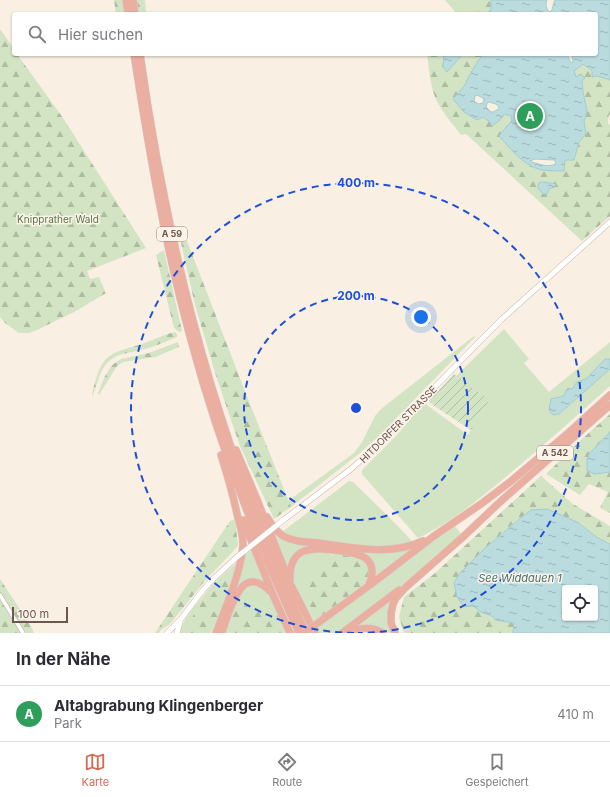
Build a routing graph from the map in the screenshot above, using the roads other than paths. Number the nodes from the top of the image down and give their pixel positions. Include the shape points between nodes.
1 (126, 0) edge
2 (133, 0) edge
3 (128, 12) edge
4 (135, 12) edge
5 (134, 56) edge
6 (140, 56) edge
7 (610, 222) edge
8 (203, 381) junction
9 (610, 395) edge
10 (610, 405) edge
11 (219, 412) junction
12 (234, 497) junction
13 (256, 497) junction
14 (434, 536) junction
15 (421, 574) junction
16 (290, 584) junction
17 (369, 585) junction
18 (0, 595) edge
19 (273, 595) junction
20 (182, 619) junction
21 (23, 633) edge
22 (167, 633) edge
23 (172, 633) edge
24 (178, 633) edge
25 (216, 633) edge
26 (222, 633) edge
27 (290, 633) edge
28 (299, 633) edge
29 (305, 633) edge
30 (314, 633) edge
31 (343, 633) edge
32 (383, 633) edge
33 (395, 633) edge

1 - 3 highway
2 - 4 highway
5 - 8 highway, A 59 via 152,169 164,226 190,339
6 - 11 highway, A 59 via 170,224 197,338
7 - 20 main road, HITDORFER STRASSE, bridge via 479,341 367,455 236,557 199,595
8 - 12 highway via 204,395
8 - 28 highway, A 59 via 253,527
9 - 14 highway, A 542 via 510,482
10 - 15 highway, A 542
11 - 13 highway
11 - 29 highway, A 59 via 259,525
12 - 19 highway
12 - 25 highway via 242,533 241,560
13 - 14 highway via 276,531 293,540 381,550 404,548
13 - 16 highway
14 - 17 highway, A 542
15 - 31 highway, A 542
15 - 33 highway via 406,587 393,604 391,622
16 - 17 highway via 291,568 297,556 308,549 319,549 362,555 372,567
16 - 30 highway
17 - 29 highway, A 542, bridge
18 - 21 street
19 - 26 highway via 262,584 247,583 235,597
19 - 27 highway
20 - 22 main road, HITDORFER STRASSE
20 - 24 main road, HITDORFER STRASSE
22 - 23 main road
31 - 32 highway via 366,628

